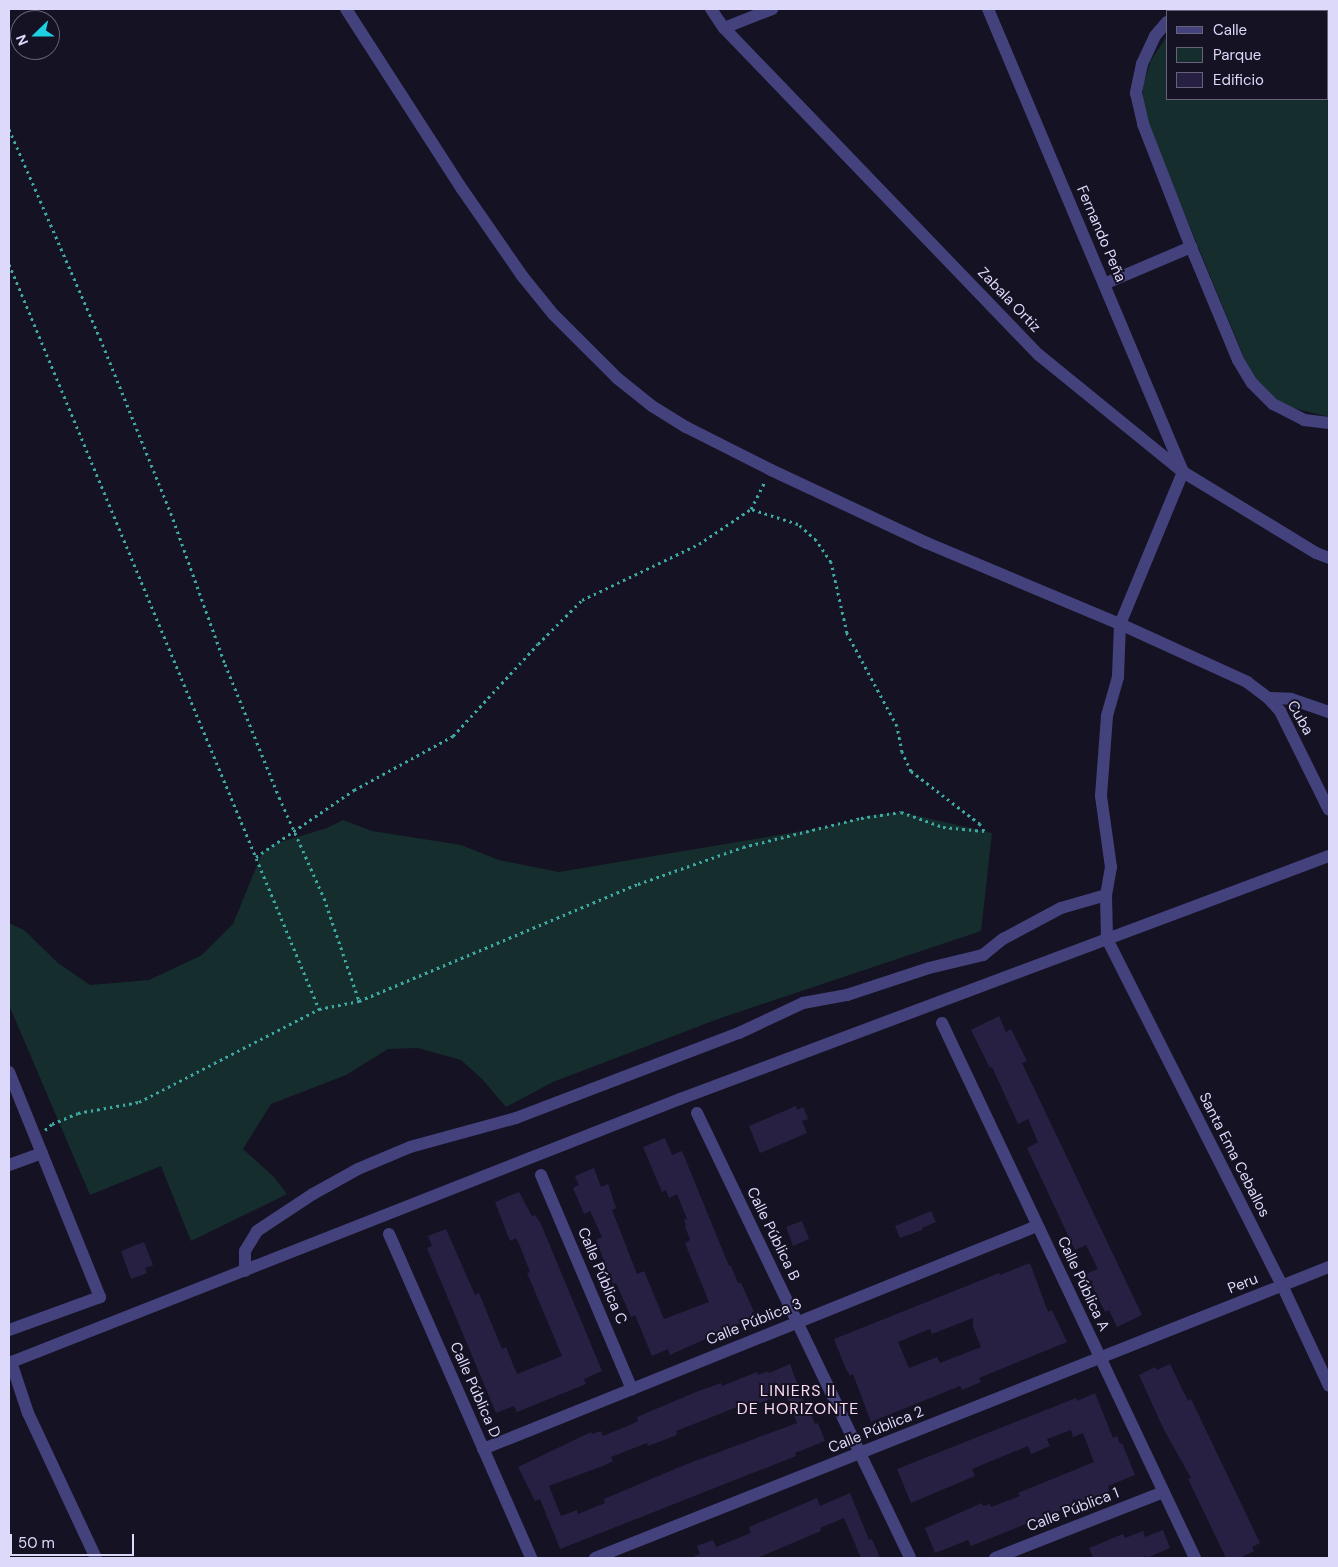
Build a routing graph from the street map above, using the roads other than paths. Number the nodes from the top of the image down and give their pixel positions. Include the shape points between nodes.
1 (346, 9) edge
2 (711, 9) edge
3 (772, 9) edge
4 (988, 9) edge
5 (1166, 23) edge
6 (724, 28) junction
7 (1191, 247) junction
8 (1104, 284) junction
9 (1329, 423) edge
10 (1183, 472) junction
11 (1329, 558) edge
12 (1120, 624) junction
13 (1268, 698) junction
14 (1329, 712) edge
15 (1329, 810) edge
16 (1329, 856) edge
17 (1106, 895) junction
18 (1107, 939) junction
19 (942, 1022) dead end
20 (9, 1072) edge
21 (697, 1113) dead end
22 (42, 1153) junction
23 (9, 1165) edge
24 (541, 1175) dead end
25 (1038, 1226) junction
26 (389, 1234) dead end
27 (1329, 1267) edge
28 (245, 1271) junction
29 (1282, 1286) junction
30 (797, 1322) junction
31 (9, 1330) edge
32 (1169, 1331) joint
33 (1100, 1359) junction
34 (10, 1362) edge
35 (1329, 1386) edge
36 (632, 1389) junction
37 (483, 1449) junction
38 (860, 1454) junction
39 (1163, 1492) junction
40 (96, 1558) edge
41 (530, 1558) edge
42 (595, 1558) edge
43 (910, 1558) edge
44 (995, 1558) edge
45 (1195, 1558) edge

1 - 12 street, Cuba via 523,277 553,314 617,378 652,406 771,470 927,543
2 - 6 street, Zabala Ortiz
3 - 6 street
4 - 8 street, Fernando Peña
5 - 7 street via 1155,36 1142,64 1136,93 1143,124
6 - 10 street, Zabala Ortiz via 1039,355
7 - 8 street
7 - 9 street via 1238,360 1252,383 1273,404 1304,420
8 - 10 street, Fernando Peña
10 - 11 street, Zabala Ortiz
10 - 12 street
12 - 13 street, Cuba via 1247,682
12 - 17 street via 1118,677 1107,716 1101,796 1110,867
13 - 14 street via 1291,699
13 - 15 street, Cuba via 1290,728
16 - 18 street
17 - 18 street
17 - 28 street via 1061,908 1003,939 982,955 929,968 847,995 803,1003 738,1033 516,1118 410,1147 358,1169 257,1231 245,1251
18 - 28 street via 671,1103
18 - 29 street, Santa Ema Ceballos
19 - 25 street, Calle Pública A
20 - 22 street
21 - 30 street, Calle Pública B
22 - 23 street
22 - 31 street via 100,1297
24 - 36 street, Calle Pública C
25 - 30 street, Calle Pública 3
25 - 33 street, Calle Pública A
26 - 37 street, Calle Pública D
27 - 29 street, Peru
28 - 34 street
29 - 32 street, Peru
29 - 35 street, Santa Ema Ceballos
30 - 36 street, Calle Pública 3
30 - 38 street, Calle Pública B
32 - 33 street, Calle Pública 2
33 - 38 street, Calle Pública 2
33 - 39 street, Calle Pública A
34 - 40 street via 28,1413
36 - 37 street, Calle Pública 3
37 - 41 street, Calle Pública D
38 - 42 street, Calle Pública 2
38 - 43 street, Calle Pública B
39 - 44 street, Calle Pública 1
39 - 45 street, Calle Pública A

